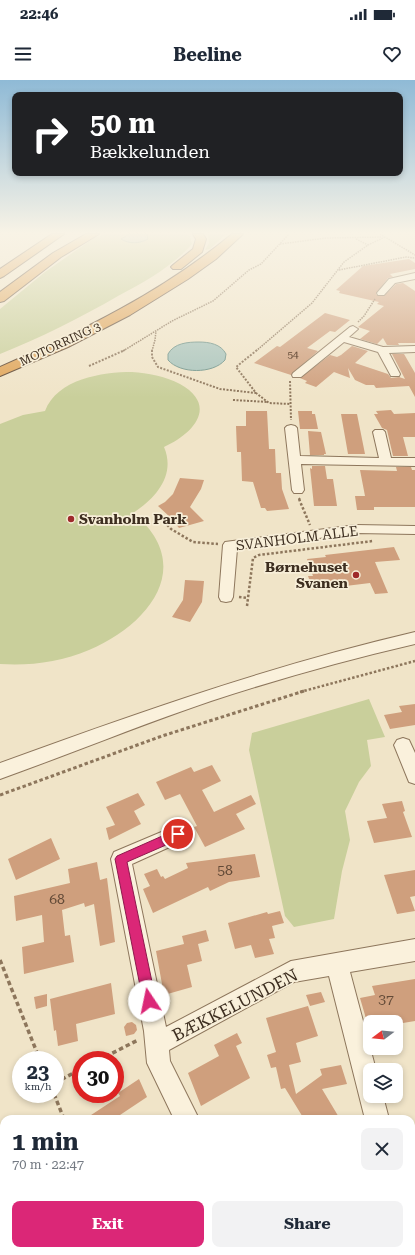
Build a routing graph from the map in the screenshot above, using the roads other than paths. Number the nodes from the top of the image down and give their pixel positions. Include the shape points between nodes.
1 (12, 289) edge
2 (143, 289) edge
3 (165, 289) edge
4 (385, 289) edge
5 (381, 293) road end
6 (0, 298) edge
7 (352, 329) road end
8 (342, 338) junction
9 (415, 349) edge
10 (382, 350) junction
11 (0, 360) edge
12 (0, 372) edge
13 (395, 374) dead end
14 (297, 375) road end
15 (291, 428) road end
16 (379, 432) dead end
17 (295, 460) junction
18 (386, 462) junction
19 (415, 462) edge
20 (298, 490) road end
21 (415, 530) edge
22 (226, 597) dead end
23 (415, 638) edge
24 (403, 745) dead end
25 (0, 771) edge
26 (415, 776) edge
27 (178, 834) dead end
28 (415, 950) edge
29 (337, 964) junction
30 (156, 1038) junction
31 (363, 1067) edge
32 (372, 1103) edge
33 (186, 1115) edge
34 (376, 1115) edge

1 - 6 highway
2 - 11 highway via 54,337
3 - 12 highway, MOTORRING 3 via 79,337
4 - 5 street
7 - 8 street
8 - 10 street
8 - 14 street
9 - 10 street
10 - 13 street
15 - 17 street
16 - 18 street
17 - 18 street
17 - 20 street
18 - 19 street
21 - 22 street, SVANHOLM ALLE via 356,529 230,545
23 - 25 street via 297,668 150,715
24 - 26 street
27 - 30 street, BÆKKELUNDEN via 120,859
28 - 29 street, BÆKKELUNDEN
29 - 30 street, BÆKKELUNDEN via 291,972
29 - 31 street
30 - 33 street, BÆKKELUNDEN via 160,1063
32 - 34 street

